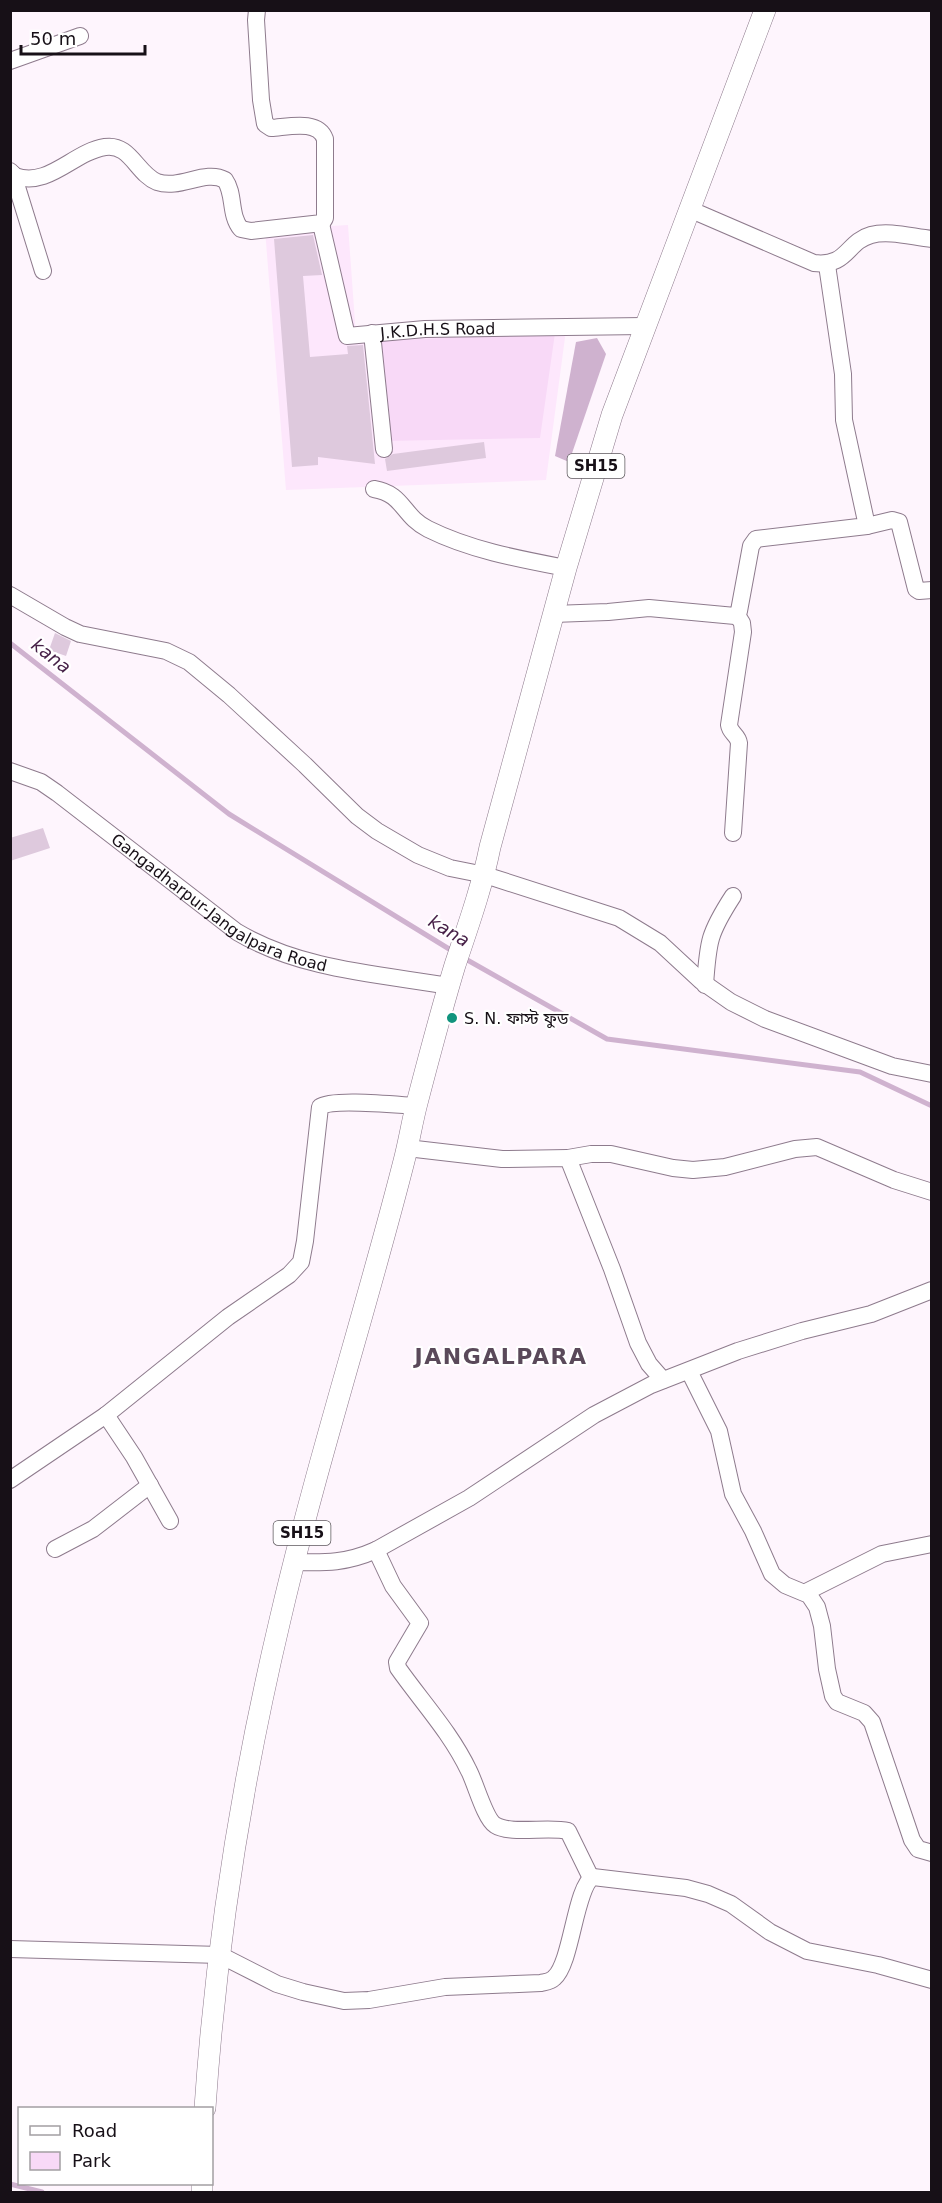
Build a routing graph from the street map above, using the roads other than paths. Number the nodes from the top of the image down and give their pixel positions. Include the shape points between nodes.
1 (257, 10) edge
2 (765, 10) edge
3 (80, 36) dead end
4 (10, 61) edge
5 (12, 172) edge
6 (689, 209) junction
7 (321, 224) junction
8 (932, 240) edge
9 (827, 265) junction
10 (43, 271) dead end
11 (644, 326) junction
12 (372, 333) junction
13 (384, 449) dead end
14 (374, 489) dead end
15 (867, 526) junction
16 (566, 568) junction
17 (932, 590) edge
18 (10, 595) edge
19 (553, 614) junction
20 (737, 615) junction
21 (10, 771) edge
22 (733, 833) dead end
23 (484, 875) junction
24 (733, 896) dead end
25 (452, 977) junction
26 (705, 985) junction
27 (932, 1074) edge
28 (416, 1106) junction
29 (407, 1148) junction
30 (568, 1158) junction
31 (932, 1192) edge
32 (932, 1290) edge
33 (689, 1371) junction
34 (663, 1380) junction
35 (106, 1415) junction
36 (10, 1480) edge
37 (150, 1485) junction
38 (170, 1521) dead end
39 (932, 1544) edge
40 (56, 1549) dead end
41 (376, 1550) junction
42 (295, 1562) junction
43 (806, 1592) junction
44 (932, 1853) edge
45 (591, 1878) junction
46 (10, 1949) edge
47 (220, 1955) junction
48 (932, 1980) edge
49 (205, 2107) edge

1 - 7 street via 265,124 271,128 317,128 325,139 325,218
2 - 6 main road, SH15
3 - 4 street
5 - 7 street via 25,179 42,177 100,148 115,147 159,182 177,184 212,176 225,180 241,229
5 - 10 street
6 - 9 street via 796,256
6 - 11 main road, SH15
7 - 12 street, J.K.D.H.S Road via 347,336
8 - 9 street via 891,234 870,236
9 - 15 street via 843,374 844,420
11 - 12 street, J.K.D.H.S Road
11 - 16 main road, SH15 via 612,415
12 - 13 street
14 - 16 street via 395,496 413,520 439,534 520,559
15 - 17 street via 898,522 915,589
15 - 20 street via 756,539 751,546
16 - 19 main road, SH15
18 - 23 street via 80,634 166,651 189,662 366,823 418,855 457,870
19 - 20 street via 649,608
19 - 23 main road, SH15
20 - 22 street via 743,632 729,725 739,743
21 - 25 street, Gangadharpur-Jangalpara Road via 57,792 237,932 269,949 323,965
23 - 25 main road, SH15
23 - 26 street via 619,918 660,943
24 - 26 street via 709,940
25 - 28 main road, SH15
26 - 27 street via 775,1022 892,1066
28 - 29 main road, SH15
28 - 35 street via 327,1103 320,1107 306,1241 299,1265
29 - 30 street via 501,1159
29 - 42 main road, SH15
30 - 31 street via 611,1154 693,1170 817,1147
30 - 34 street via 638,1343
32 - 33 street via 871,1314 768,1341
33 - 34 street
33 - 43 street via 719,1431 733,1494 772,1574 785,1585
34 - 41 street via 594,1414 469,1498
35 - 36 street
35 - 37 street
37 - 38 street
37 - 40 street via 93,1529
39 - 43 street via 882,1554
41 - 42 street via 336,1563
41 - 45 street via 393,1586 420,1623 397,1662 398,1668 467,1767 491,1822 512,1829 568,1831
42 - 47 main road, SH15 via 258,1725
43 - 44 street via 820,1617 833,1696 837,1702 864,1713 872,1722 912,1840 918,1848
45 - 47 street via 560,1969 548,1982 445,1987 344,2001 277,1984
45 - 48 street via 708,1894 807,1951
46 - 47 street
47 - 49 main road, SH15

